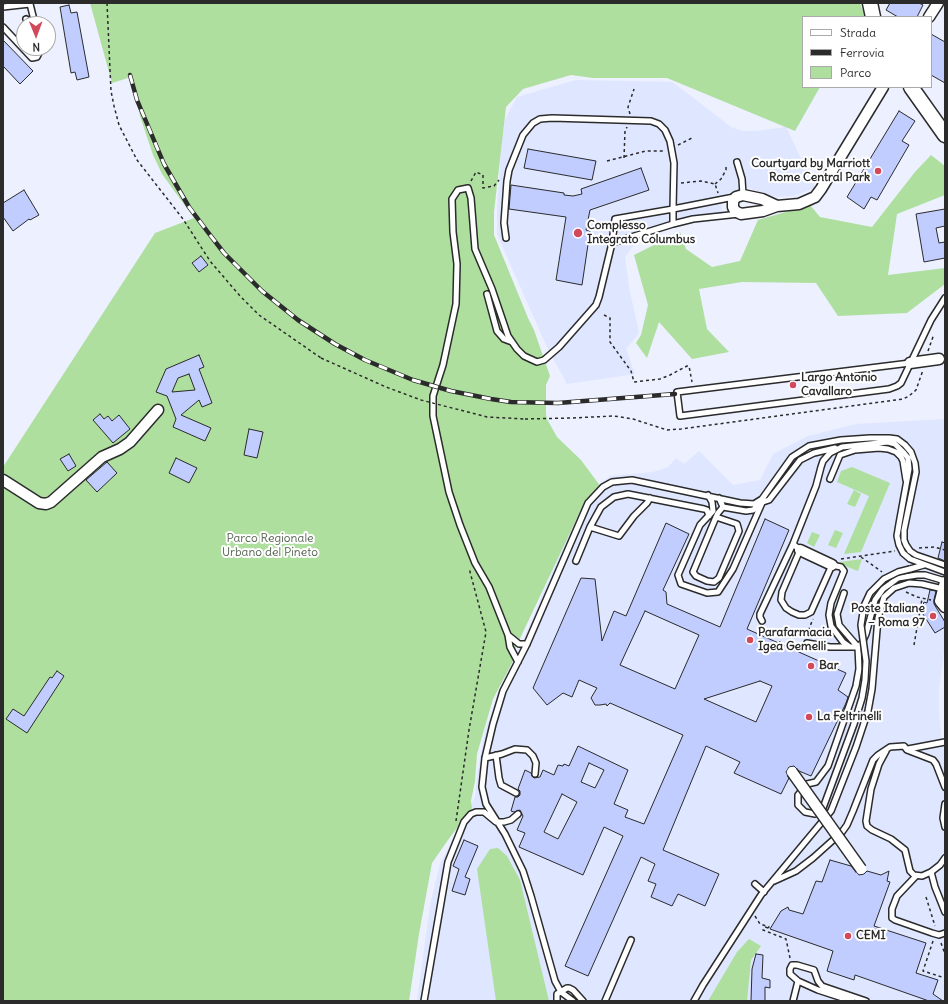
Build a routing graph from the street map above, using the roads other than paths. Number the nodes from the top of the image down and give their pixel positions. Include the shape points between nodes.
1 (32, 3) edge
2 (870, 3) edge
3 (938, 3) edge
4 (3, 7) edge
5 (34, 16) edge
6 (873, 16) edge
7 (930, 16) edge
8 (3, 27) edge
9 (16, 39) edge
10 (882, 88) edge
11 (912, 88) edge
12 (945, 135) edge
13 (737, 162) dead end
14 (739, 196) junction
15 (777, 206) junction
16 (673, 209) junction
17 (741, 214) junction
18 (673, 224) junction
19 (506, 238) dead end
20 (612, 243) junction
21 (487, 294) dead end
22 (945, 298) edge
23 (513, 343) junction
24 (939, 359) dead end
25 (910, 363) junction
26 (158, 410) dead end
27 (842, 447) junction
28 (830, 479) dead end
29 (3, 480) edge
30 (907, 483) junction
31 (708, 495) junction
32 (650, 498) junction
33 (719, 498) junction
34 (762, 503) junction
35 (754, 504) junction
36 (723, 508) junction
37 (709, 516) junction
38 (716, 517) junction
39 (590, 527) junction
40 (796, 547) junction
41 (576, 561) dead end
42 (924, 562) junction
43 (832, 565) junction
44 (945, 565) edge
45 (945, 572) edge
46 (925, 575) junction
47 (944, 584) edge
48 (844, 593) dead end
49 (943, 604) edge
50 (762, 621) dead end
51 (508, 635) junction
52 (806, 643) dead end
53 (527, 644) junction
54 (850, 647) junction
55 (858, 647) junction
56 (518, 662) junction
57 (945, 742) edge
58 (907, 750) junction
59 (886, 751) junction
60 (496, 755) junction
61 (485, 758) junction
62 (792, 772) dead end
63 (535, 774) dead end
64 (945, 787) edge
65 (516, 794) dead end
66 (945, 804) edge
67 (518, 814) dead end
68 (496, 822) junction
69 (945, 827) edge
70 (945, 858) edge
71 (861, 870) dead end
72 (931, 872) junction
73 (916, 876) junction
74 (773, 881) junction
75 (754, 884) dead end
76 (764, 892) junction
77 (945, 912) edge
78 (945, 933) edge
79 (631, 940) dead end
80 (798, 981) junction
81 (561, 992) junction
82 (424, 1001) edge
83 (557, 1001) edge
84 (573, 1001) edge
85 (583, 1001) edge
86 (605, 1001) edge
87 (694, 1001) edge
88 (793, 1001) edge
89 (852, 1001) edge
90 (866, 1001) edge

1 - 4 lane
1 - 5 lane
2 - 6 street
3 - 7 street
8 - 9 lane
10 - 15 street via 818,193 811,200 799,204
11 - 12 street
13 - 14 lane via 742,179
14 - 15 street via 762,199
14 - 16 lane
14 - 17 street via 733,201 732,207 735,212
15 - 17 street via 764,211
16 - 18 lane
16 - 19 lane via 674,163 670,141 665,130 658,124 651,121 540,119 523,135 509,170 504,223
16 - 20 lane via 615,219
17 - 18 lane via 693,219
18 - 20 lane
20 - 23 lane via 598,301 559,347 538,362 524,356
21 - 23 lane via 497,331
22 - 25 lane
23 - 51 lane via 508,336 475,249 468,188 458,190 452,198 457,264 456,304 443,365 433,396 433,416 449,492 460,525
24 - 25 street
25 - 25 lane via 677,392 680,416 894,388 901,383
26 - 29 street via 130,442 102,457 51,502 39,503
27 - 30 lane via 877,442 895,444 908,458
27 - 34 lane via 814,452 800,460 769,500
27 - 40 lane via 830,453 823,461
28 - 30 lane via 840,455 850,451 879,448 896,452 900,457
30 - 42 lane via 898,524 898,543 908,557
31 - 33 lane
31 - 37 lane via 713,511
31 - 53 lane via 632,480 612,482 603,487 588,503 580,519
32 - 37 lane via 704,509
32 - 39 lane via 628,494 614,497 601,507
32 - 39 lane via 619,536
33 - 35 lane
33 - 36 lane
34 - 35 lane
34 - 36 lane via 746,512
34 - 37 lane via 732,569 718,592 707,593 682,584 678,575 700,525
35 - 42 lane via 762,499 792,458 809,446 870,438 897,440 905,444 911,452 916,472 904,540 910,551
36 - 38 lane
38 - 38 lane via 693,572 696,576 714,582 719,578 739,531 737,524
39 - 41 lane
40 - 43 street
40 - 43 lane via 781,596 784,605 792,612 802,615 811,612
40 - 50 lane via 760,614
42 - 44 lane
42 - 45 lane
42 - 46 lane
42 - 55 lane, bridge via 884,579 870,593 864,606 861,626 866,661 862,698 823,808 815,814 805,812 798,804 798,795 806,784 816,782 828,766 856,686
43 - 54 lane via 841,567 844,571 831,603 831,626
46 - 47 lane
46 - 55 lane via 898,578 883,589 875,600 866,634
47 - 49 street
47 - 74 lane via 904,584 894,588 882,601 878,618 872,689 856,748 831,811
48 - 55 lane via 837,614 839,625
51 - 53 lane via 519,644
51 - 56 lane via 510,647
52 - 54 lane
53 - 56 lane
54 - 55 lane
56 - 61 lane via 498,705
57 - 58 lane
58 - 59 lane via 904,746 899,746 890,747
58 - 64 lane via 934,762
59 - 73 lane via 873,784 866,823 905,850 910,871
59 - 74 lane via 873,760 842,832 796,871
60 - 61 lane
60 - 63 lane via 515,749 527,750 536,763
60 - 65 lane via 501,784
61 - 68 lane via 482,787 486,804
62 - 71 street, bridge
66 - 69 lane
67 - 68 lane via 510,820
68 - 81 lane via 523,870 555,981
68 - 82 lane via 484,812 476,812 464,822 448,862
70 - 72 lane
72 - 73 lane
72 - 77 lane
73 - 78 lane via 897,896 892,918 939,935
74 - 76 lane
75 - 76 lane
76 - 87 lane
79 - 86 lane
80 - 88 lane
80 - 89 lane
80 - 90 lane via 790,974 792,965 814,970 822,986
81 - 83 lane via 557,994
81 - 84 lane
81 - 85 lane via 566,988 573,990

